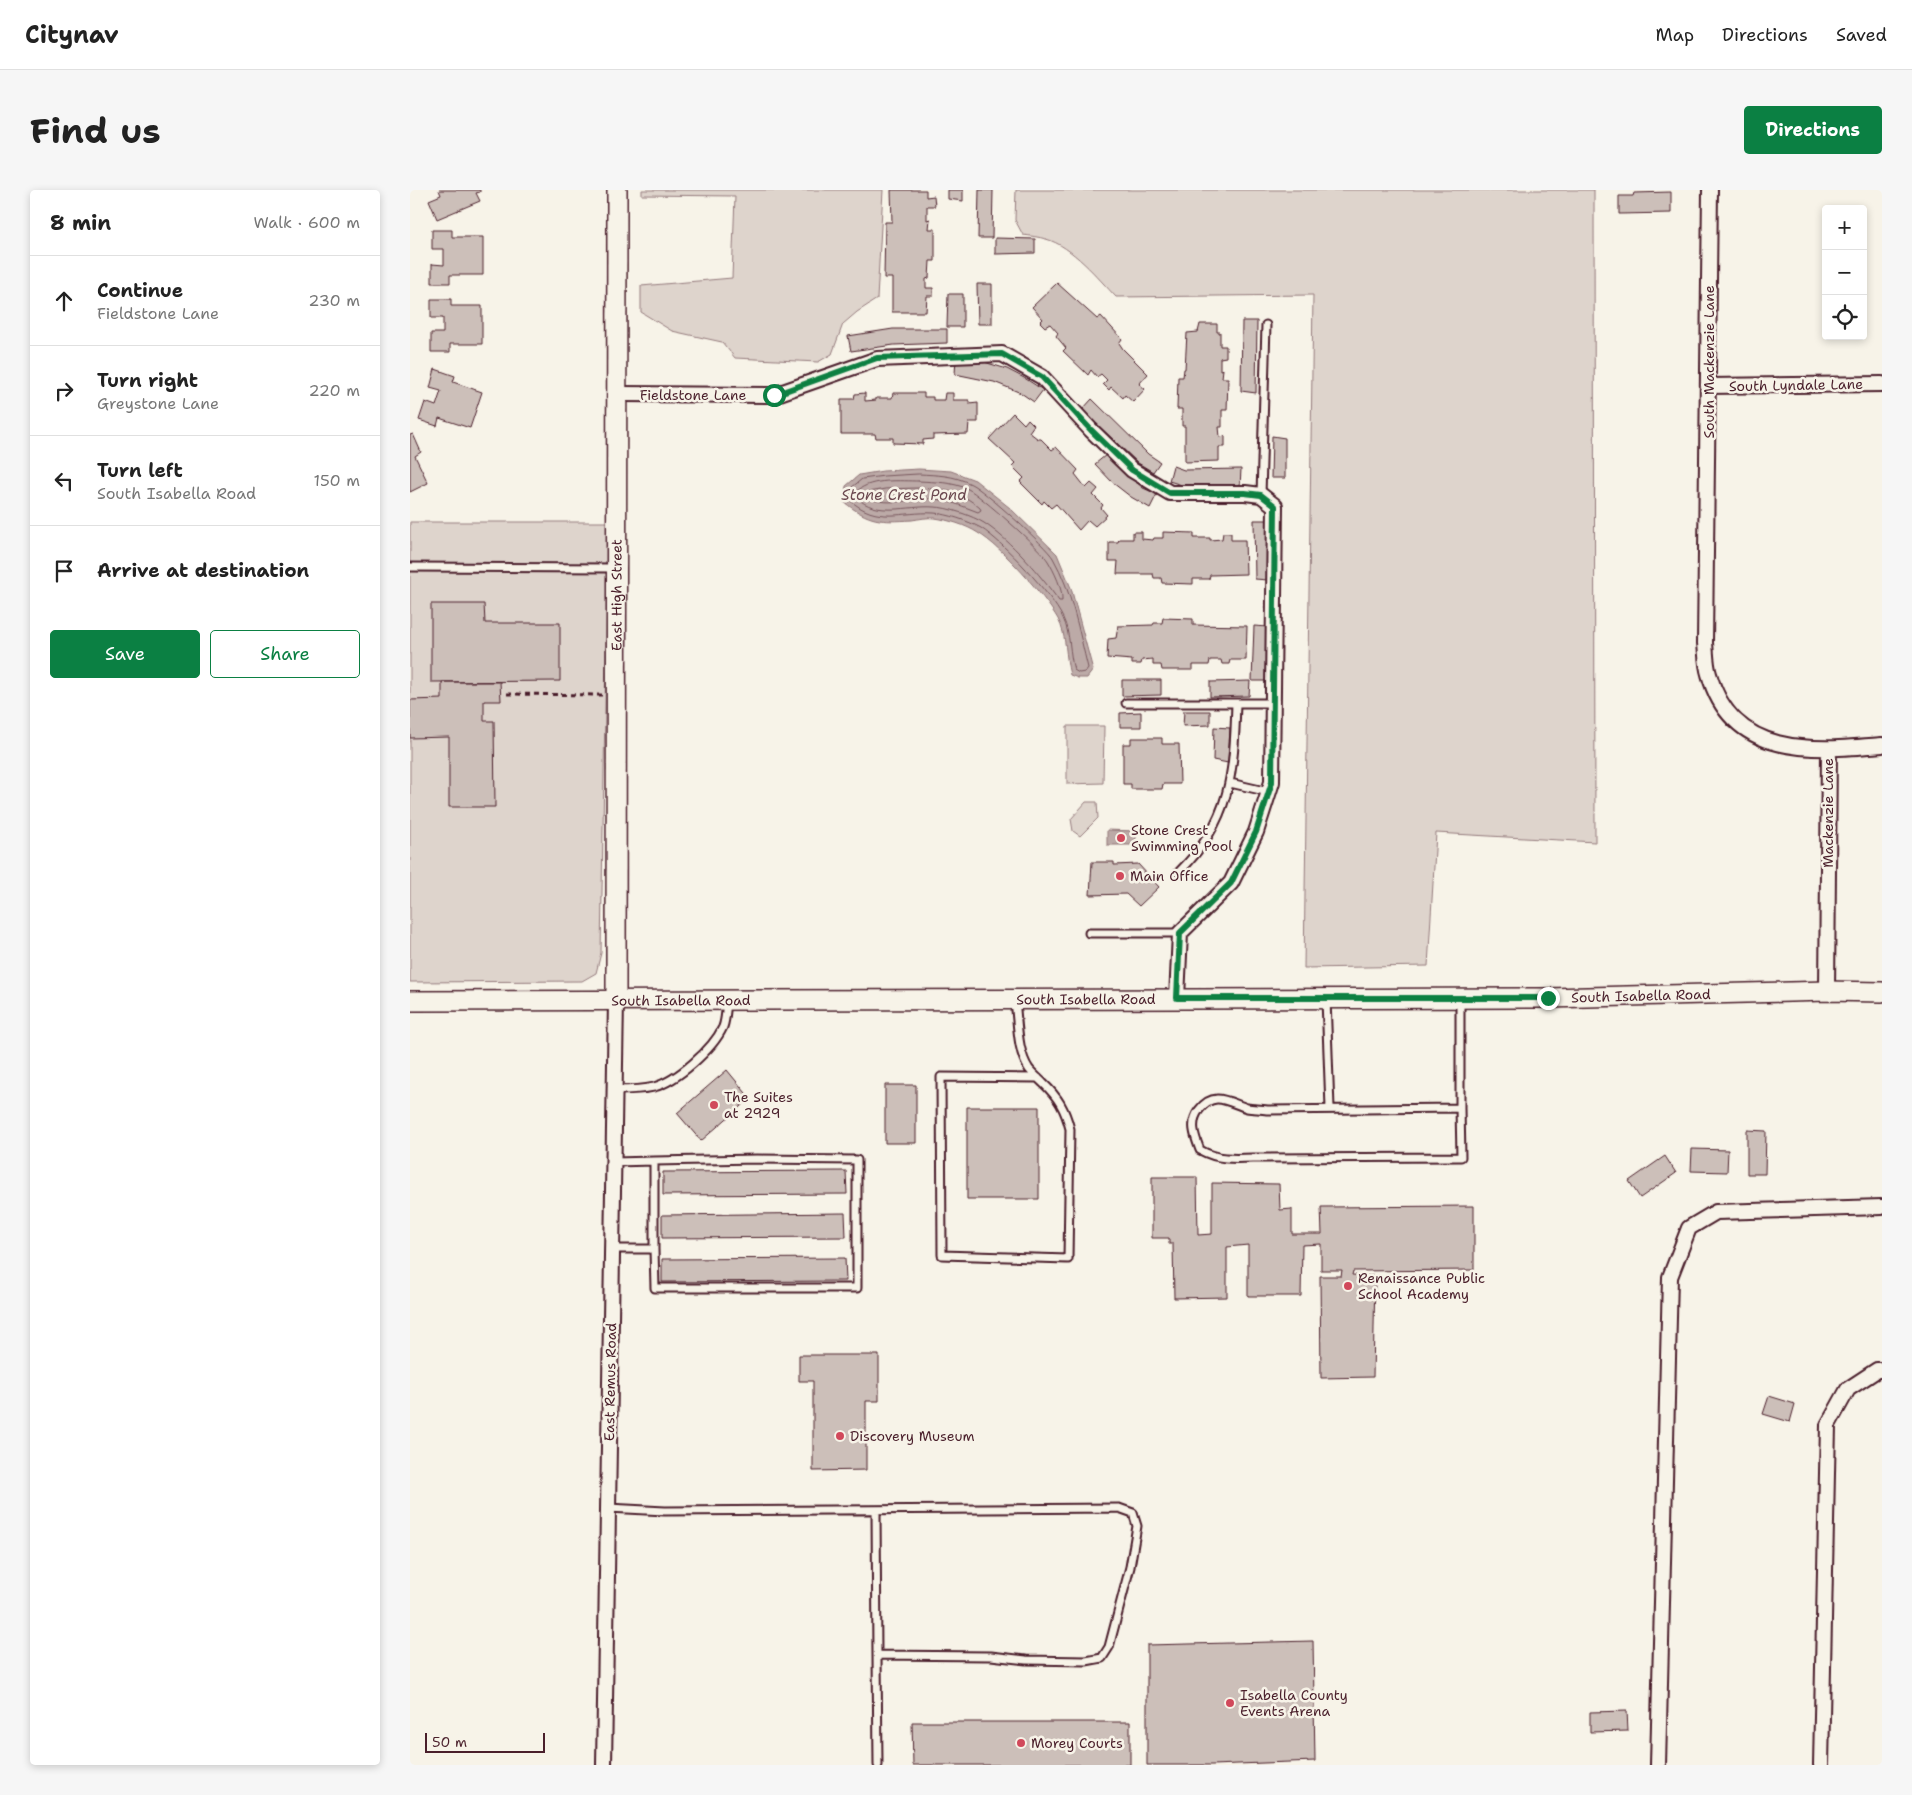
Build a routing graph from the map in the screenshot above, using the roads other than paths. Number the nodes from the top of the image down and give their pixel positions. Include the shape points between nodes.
1 (617, 190) edge
2 (1710, 190) edge
3 (1266, 325) dead end
4 (1882, 384) edge
5 (1709, 386) junction
6 (618, 394) junction
7 (1261, 495) junction
8 (1707, 534) joint
9 (410, 567) edge
10 (618, 568) junction
11 (1126, 703) dead end
12 (1236, 703) junction
13 (1274, 703) junction
14 (1882, 745) edge
15 (1829, 750) junction
16 (1230, 782) junction
17 (1269, 792) junction
18 (1179, 872) dead end
19 (1089, 933) dead end
20 (1180, 933) junction
21 (1827, 991) junction
22 (1882, 992) edge
23 (1177, 998) junction
24 (1326, 998) junction
25 (1460, 998) junction
26 (727, 999) junction
27 (1014, 999) junction
28 (616, 1000) junction
29 (410, 1001) edge
30 (1038, 1078) junction
31 (615, 1090) junction
32 (1330, 1108) junction
33 (1460, 1108) junction
34 (654, 1161) junction
35 (614, 1162) junction
36 (1882, 1207) edge
37 (612, 1249) junction
38 (654, 1249) junction
39 (1882, 1370) edge
40 (608, 1508) junction
41 (876, 1510) junction
42 (877, 1655) junction
43 (604, 1765) edge
44 (878, 1765) edge
45 (1658, 1765) edge
46 (1821, 1765) edge

1 - 6 main road, East High Street
2 - 5 street, South Mackenzie Lane
3 - 7 lane
4 - 5 street, South Lyndale Lane
5 - 8 street, South Mackenzie Lane
6 - 7 street, Fieldstone Lane via 774,395 877,358 1002,354 1042,377 1132,470 1170,493
6 - 10 main road, East High Street
7 - 13 street via 1275,506
8 - 15 street, Mackenzie Lane via 1705,644 1708,673 1717,695 1735,721 1752,734 1775,744
9 - 10 lane
10 - 28 main road, East High Street
11 - 12 lane
12 - 13 lane
12 - 16 lane
13 - 17 street
14 - 15 street
15 - 21 street, Mackenzie Lane
16 - 17 lane
16 - 18 lane via 1210,834
17 - 20 street via 1256,832 1231,883
19 - 20 lane
20 - 23 street
21 - 22 main road, South Isabella Road
21 - 25 main road, South Isabella Road
23 - 24 main road, South Isabella Road
23 - 27 main road, South Isabella Road
24 - 25 main road, South Isabella Road
24 - 32 lane
25 - 33 lane
26 - 27 main road, South Isabella Road
26 - 28 main road, South Isabella Road
26 - 31 lane via 723,1027 709,1048 674,1078 656,1087
27 - 30 lane via 1023,1057
28 - 29 main road, South Isabella Road
28 - 31 street, East Remus Road
30 - 30 lane via 1060,1101 1070,1129 1068,1259 942,1255 941,1077
31 - 35 street, East Remus Road
32 - 33 lane
32 - 33 lane via 1267,1110 1215,1098 1205,1102 1195,1115 1193,1130 1200,1150 1228,1160 1461,1157
34 - 35 lane
34 - 38 lane
34 - 38 lane via 857,1160 857,1288 655,1288
35 - 37 street, East Remus Road
36 - 45 street via 1716,1212 1689,1228 1670,1277
37 - 38 lane
37 - 40 street, East Remus Road
39 - 46 street via 1848,1389 1828,1425
40 - 41 lane via 665,1511
40 - 43 street, East Remus Road
41 - 42 lane
41 - 42 lane via 1120,1508 1133,1513 1136,1526 1130,1567 1102,1658 1086,1661
42 - 44 lane

